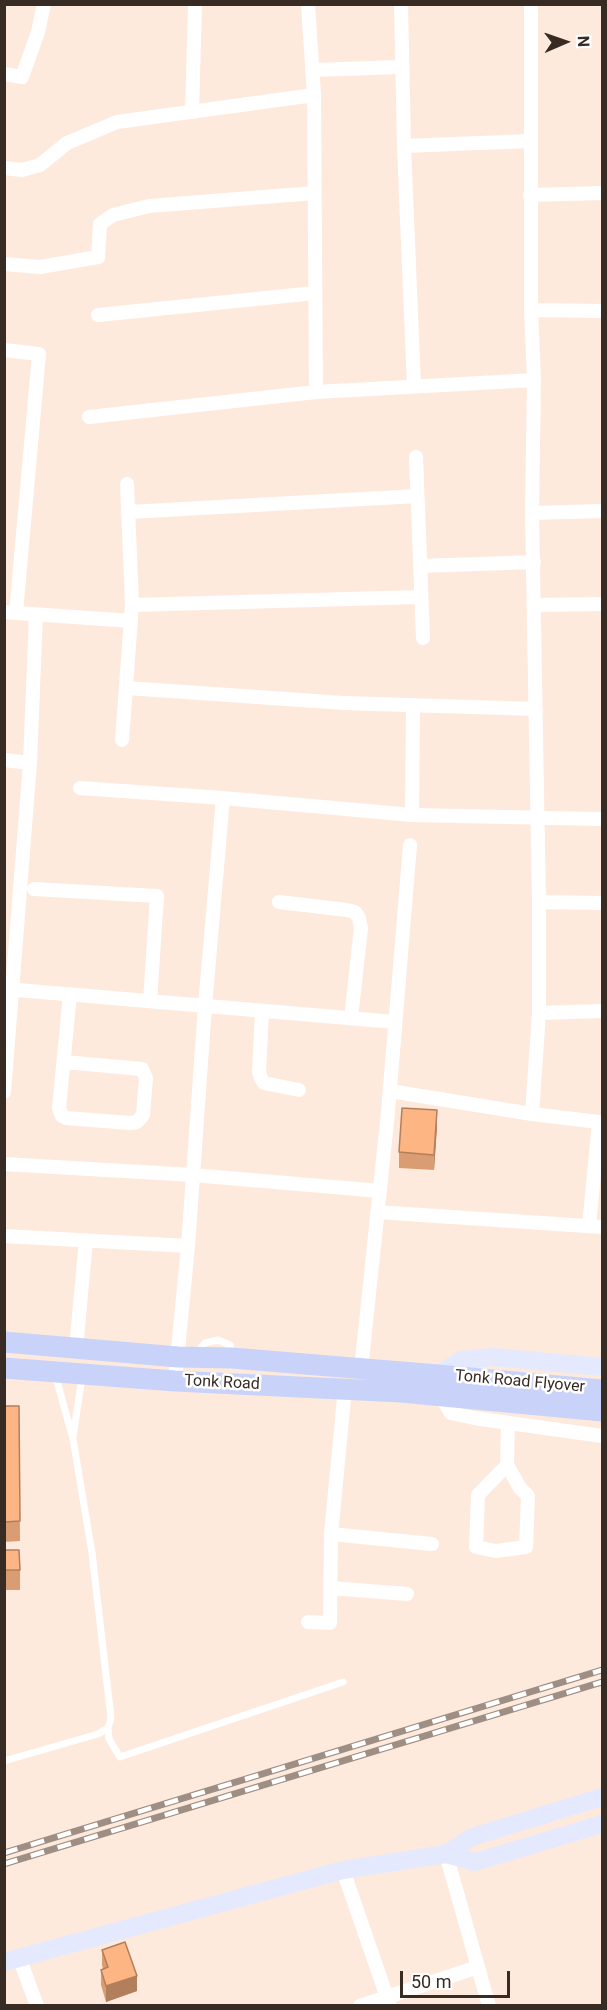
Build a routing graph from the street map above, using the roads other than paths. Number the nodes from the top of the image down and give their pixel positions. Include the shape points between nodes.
1 (44, 4) edge
2 (195, 4) edge
3 (309, 4) edge
4 (401, 4) edge
5 (531, 4) edge
6 (401, 68) junction
7 (312, 70) junction
8 (4, 74) edge
9 (314, 95) junction
10 (192, 112) junction
11 (530, 141) junction
12 (404, 146) junction
13 (4, 168) edge
14 (314, 193) junction
15 (603, 193) edge
16 (530, 195) junction
17 (4, 264) edge
18 (315, 293) junction
19 (531, 310) junction
20 (603, 311) edge
21 (98, 315) dead end
22 (4, 350) edge
23 (534, 380) junction
24 (414, 386) junction
25 (315, 392) junction
26 (89, 417) dead end
27 (416, 457) dead end
28 (127, 484) dead end
29 (417, 496) junction
30 (603, 511) edge
31 (129, 512) junction
32 (532, 513) junction
33 (534, 561) junction
34 (420, 566) junction
35 (421, 597) junction
36 (603, 604) edge
37 (132, 605) junction
38 (534, 605) junction
39 (10, 612) edge
40 (36, 614) junction
41 (131, 621) junction
42 (423, 638) dead end
43 (127, 687) junction
44 (413, 705) junction
45 (537, 709) junction
46 (122, 740) dead end
47 (4, 760) edge
48 (30, 763) junction
49 (80, 788) dead end
50 (223, 798) junction
51 (412, 815) junction
52 (539, 817) junction
53 (603, 819) edge
54 (410, 845) dead end
55 (34, 889) dead end
56 (279, 902) dead end
57 (539, 902) junction
58 (603, 903) edge
59 (9, 989) edge
60 (70, 994) junction
61 (150, 1001) junction
62 (205, 1006) junction
63 (262, 1011) junction
64 (603, 1011) edge
65 (539, 1012) junction
66 (351, 1018) junction
67 (396, 1022) junction
68 (63, 1062) junction
69 (299, 1090) dead end
70 (390, 1091) junction
71 (4, 1092) edge
72 (532, 1114) junction
73 (4, 1164) edge
74 (193, 1175) junction
75 (380, 1191) junction
76 (378, 1212) junction
77 (596, 1227) edge
78 (4, 1236) edge
79 (86, 1240) junction
80 (188, 1246) junction
81 (4, 1342) edge
82 (76, 1348) junction
83 (189, 1358) junction
84 (603, 1367) edge
85 (4, 1368) edge
86 (361, 1370) junction
87 (54, 1371) junction
88 (82, 1374) junction
89 (175, 1381) junction
90 (439, 1385) junction
91 (345, 1388) junction
92 (471, 1388) junction
93 (603, 1390) edge
94 (603, 1411) edge
95 (508, 1423) junction
96 (603, 1436) edge
97 (73, 1439) junction
98 (507, 1465) junction
99 (331, 1534) junction
100 (432, 1544) dead end
101 (331, 1588) junction
102 (406, 1594) dead end
103 (308, 1622) dead end
104 (343, 1682) dead end
105 (108, 1728) junction
106 (4, 1761) edge
107 (603, 1797) edge
108 (603, 1824) edge
109 (446, 1854) junction
110 (343, 1870) junction
111 (12, 1960) edge
112 (478, 1967) junction
113 (388, 2001) edge
114 (37, 2006) edge
115 (360, 2006) edge
116 (489, 2006) edge

1 - 8 street via 22,77
2 - 10 street
3 - 7 street
4 - 6 street
5 - 11 street
6 - 7 street
6 - 12 street
7 - 9 street
9 - 10 street
9 - 14 street
10 - 13 street via 117,122 67,143 40,165 22,170
11 - 12 street
11 - 16 street
12 - 24 street
14 - 17 street via 149,206 113,215 99,224 98,257 40,267
14 - 18 street
15 - 16 street
16 - 19 street
18 - 21 street
18 - 25 street
19 - 20 street
19 - 23 street
22 - 39 street via 39,354
23 - 24 street
23 - 32 street
24 - 25 street
25 - 26 street
27 - 29 street
28 - 31 street
29 - 31 street
29 - 34 street
30 - 32 street
31 - 37 street
32 - 33 street
33 - 34 street
33 - 38 street
34 - 35 street
35 - 37 street
35 - 42 street
36 - 38 street
37 - 41 street
38 - 45 street
39 - 40 street
40 - 41 street
40 - 48 street
41 - 43 street
43 - 44 street
43 - 46 street
44 - 45 street
44 - 51 street
45 - 52 street
47 - 48 street
48 - 59 street
49 - 50 street
50 - 51 street
50 - 62 street
51 - 52 street
52 - 53 street
52 - 57 street
54 - 67 street
55 - 61 street via 157,896
56 - 66 street via 347,910 359,918
57 - 58 street
57 - 65 street
59 - 60 street
59 - 71 street
60 - 61 street
60 - 68 street
61 - 62 street
62 - 63 street
62 - 74 street
63 - 66 street
63 - 69 street via 261,1078 264,1083
64 - 65 street
65 - 72 street
66 - 67 street
67 - 70 street
68 - 68 street via 59,1108 62,1116 130,1123 143,1115 146,1078 142,1069
70 - 72 street
70 - 75 street
72 - 77 street via 599,1122
73 - 74 street
74 - 75 street
74 - 80 street
75 - 76 street
76 - 77 street
76 - 86 street
78 - 79 street
79 - 80 street
79 - 82 street
80 - 83 street
81 - 82 main road, Tonk Road
82 - 83 main road, Tonk Road
83 - 86 main road, Tonk Road
83 - 89 street
84 - 90 street via 494,1357 461,1360
85 - 87 main road, Tonk Road
86 - 90 main road, Tonk Road
87 - 88 main road, Tonk Road
87 - 97 lane
88 - 89 main road, Tonk Road
88 - 97 lane
89 - 91 main road, Tonk Road
90 - 91 main road, Tonk Road
90 - 92 main road, Tonk Road Flyover
90 - 95 street via 451,1413
91 - 99 street
92 - 93 main road, Tonk Road Flyover
92 - 94 main road, Tonk Road Flyover
95 - 96 street
95 - 98 street
97 - 105 lane via 92,1553 110,1704
98 - 98 street via 528,1496 526,1547 496,1551 476,1547 478,1495
99 - 100 street
99 - 101 street
101 - 102 street
101 - 103 street via 330,1623
104 - 105 lane via 120,1757 109,1739
105 - 106 lane
107 - 109 street via 472,1837
108 - 109 street via 475,1862
109 - 110 street
109 - 112 street
110 - 111 street
110 - 113 street
111 - 114 street
112 - 113 street
112 - 116 street
113 - 115 street

